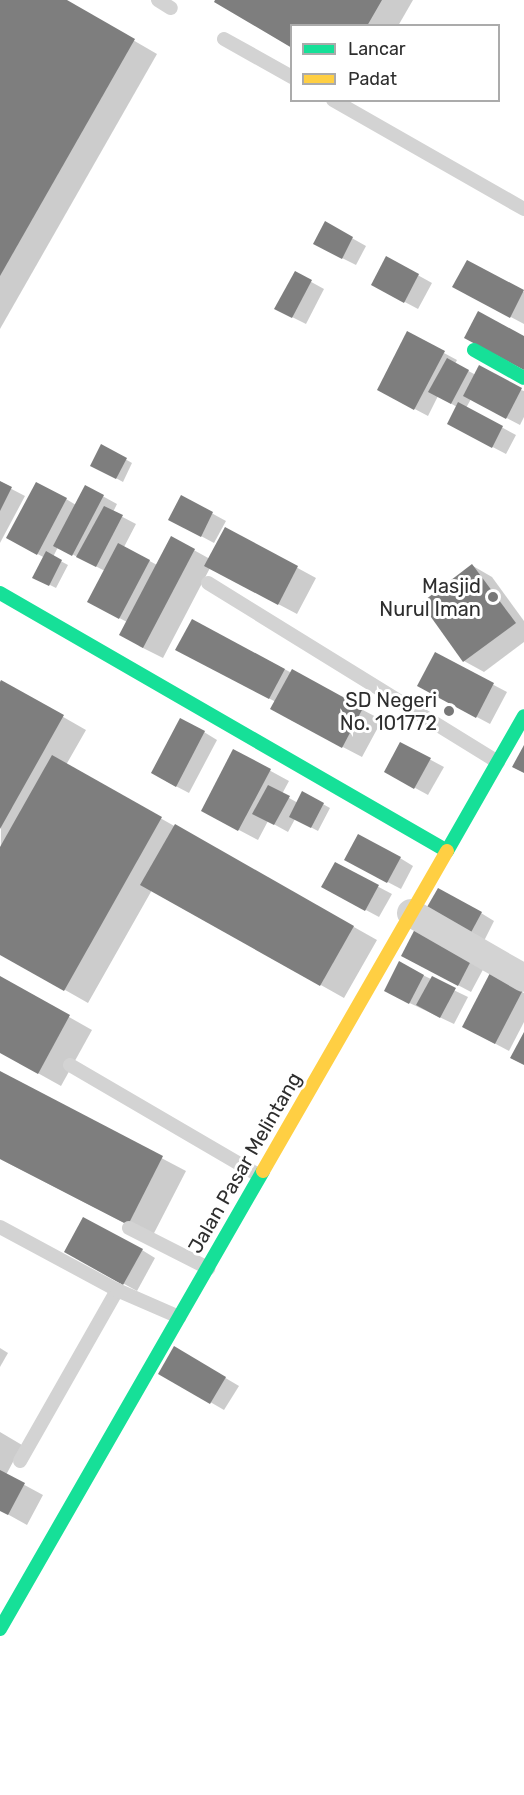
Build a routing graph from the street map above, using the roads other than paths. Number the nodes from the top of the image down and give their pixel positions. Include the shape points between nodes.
1 (158, 0) edge
2 (171, 8) dead end
3 (225, 39) dead end
4 (290, 76) edge
5 (337, 102) edge
6 (524, 209) edge
7 (474, 350) dead end
8 (524, 378) edge
9 (208, 583) dead end
10 (0, 593) edge
11 (524, 716) edge
12 (498, 762) junction
13 (447, 851) junction
14 (411, 914) junction
15 (524, 978) edge
16 (70, 1065) dead end
17 (260, 1176) junction
18 (0, 1227) edge
19 (129, 1228) dead end
20 (208, 1268) junction
21 (117, 1290) junction
22 (179, 1317) junction
23 (20, 1461) dead end
24 (0, 1629) edge

1 - 2 lane
3 - 4 lane
5 - 6 lane
7 - 8 street
9 - 12 lane
10 - 13 street
11 - 12 street, Jalan Pasar Melintang
12 - 13 street, Jalan Pasar Melintang
13 - 14 street, Jalan Pasar Melintang
14 - 15 street
14 - 17 street, Jalan Pasar Melintang
16 - 17 lane
17 - 20 street, Jalan Pasar Melintang
18 - 21 lane
19 - 20 lane
20 - 22 street, Jalan Pasar Melintang
21 - 22 lane
21 - 23 lane
22 - 24 street, Jalan Pasar Melintang

